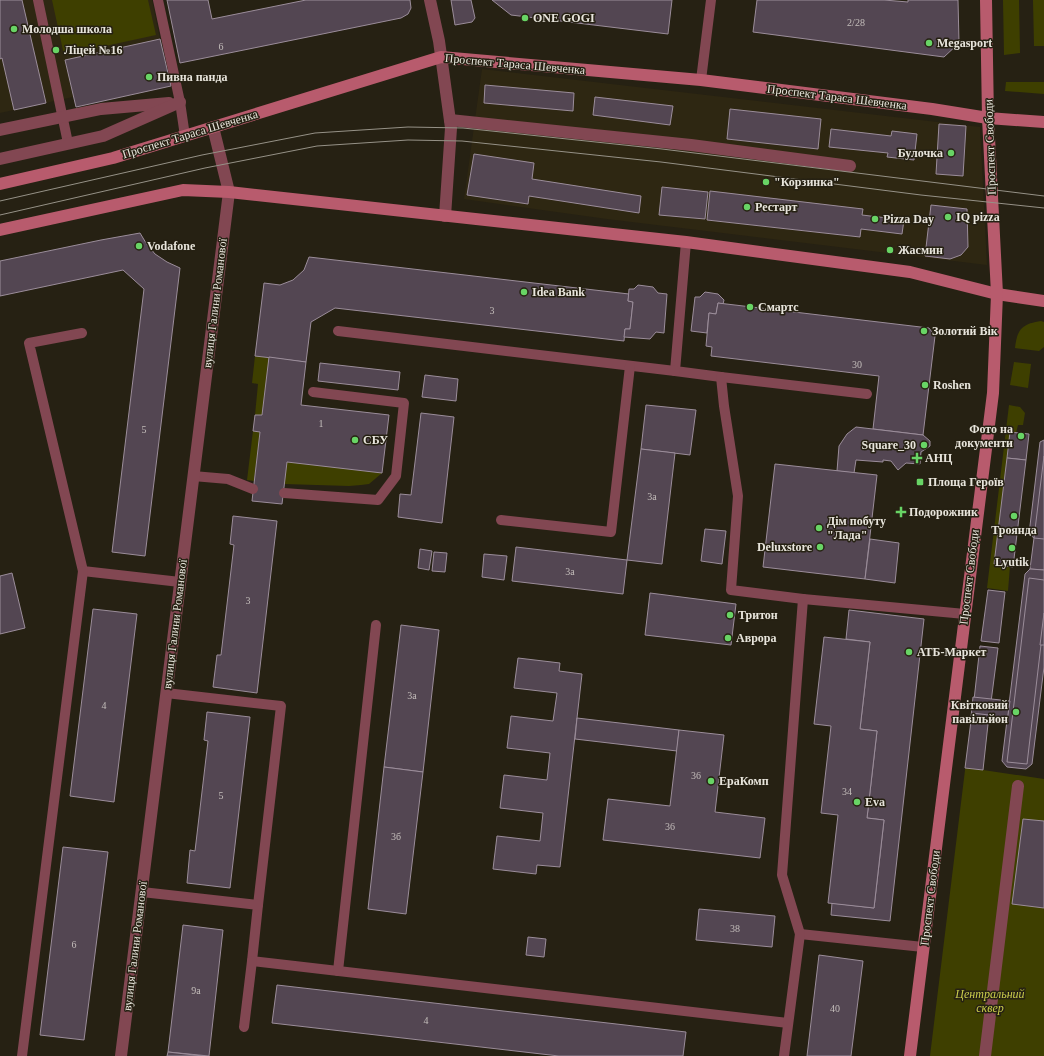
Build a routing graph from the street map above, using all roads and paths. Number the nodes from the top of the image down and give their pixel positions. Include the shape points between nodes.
1 (38, 0) edge
2 (158, 0) edge
3 (430, 0) edge
4 (711, 0) edge
5 (986, 0) edge
6 (440, 57) junction
7 (701, 80) junction
8 (180, 102) junction
9 (63, 117) junction
10 (988, 118) junction
11 (450, 120) junction
12 (1044, 122) edge
13 (213, 127) junction
14 (0, 130) edge
15 (185, 136) junction
16 (68, 143) junction
17 (0, 159) edge
18 (850, 166) dead end
19 (0, 184) edge
20 (229, 192) junction
21 (444, 216) junction
22 (0, 230) edge
23 (686, 242) junction
24 (997, 294) junction
25 (1044, 300) edge
26 (338, 332) dead end
27 (82, 333) dead end
28 (630, 366) junction
29 (675, 371) junction
30 (721, 377) junction
31 (313, 392) dead end
32 (867, 394) dead end
33 (193, 476) junction
34 (253, 489) dead end
35 (284, 493) dead end
36 (501, 520) dead end
37 (83, 571) junction
38 (180, 582) junction
39 (803, 599) junction
40 (965, 614) junction
41 (376, 625) dead end
42 (166, 693) junction
43 (1018, 786) dead end
44 (142, 892) junction
45 (258, 905) junction
46 (800, 934) junction
47 (923, 948) junction
48 (252, 961) junction
49 (338, 971) junction
50 (788, 1023) junction
51 (244, 1027) dead end
52 (22, 1056) edge
53 (121, 1056) edge
54 (784, 1056) edge
55 (910, 1056) edge
56 (985, 1056) edge

1 - 9 lane
2 - 8 lane
3 - 6 street
4 - 7 lane
5 - 10 main road, Проспект Свободи
6 - 7 main road, Проспект Тараса Шевченка
6 - 11 street
6 - 13 main road, Проспект Тараса Шевченка
7 - 10 main road, Проспект Тараса Шевченка
8 - 9 street via 101,109
8 - 15 lane
8 - 16 street via 103,136
9 - 14 street
9 - 16 lane
10 - 12 main road, Проспект Тараса Шевченка
10 - 24 main road, Проспект Свободи
11 - 18 street via 691,145
11 - 21 street
13 - 15 main road, Проспект Тараса Шевченка
13 - 20 street
15 - 19 main road, Проспект Тараса Шевченка via 113,158
16 - 17 street
20 - 21 main road
20 - 22 main road via 183,190
20 - 33 street, вулиця Галини Романової
21 - 23 main road
23 - 24 main road via 910,272
23 - 29 lane
24 - 25 main road
24 - 40 main road, Проспект Свободи via 993,393
26 - 28 lane
27 - 37 lane via 30,343
28 - 29 lane
28 - 36 lane via 611,532
29 - 30 lane
30 - 32 lane
30 - 39 lane via 738,496 731,590
31 - 35 lane via 404,403 396,476 378,500
33 - 34 lane via 228,479
33 - 38 street, вулиця Галини Романової
37 - 38 lane
37 - 52 lane
38 - 42 street, вулиця Галини Романової
39 - 40 lane
39 - 46 lane via 782,875
40 - 47 main road, Проспект Свободи
41 - 49 lane
42 - 44 street, вулиця Галини Романової
42 - 45 lane via 281,706
43 - 56 street
44 - 45 lane
44 - 53 street, вулиця Галини Романової
45 - 48 lane
46 - 47 lane
46 - 50 lane
47 - 55 main road, Проспект Свободи
48 - 49 lane
48 - 51 lane
49 - 50 lane
50 - 54 lane

